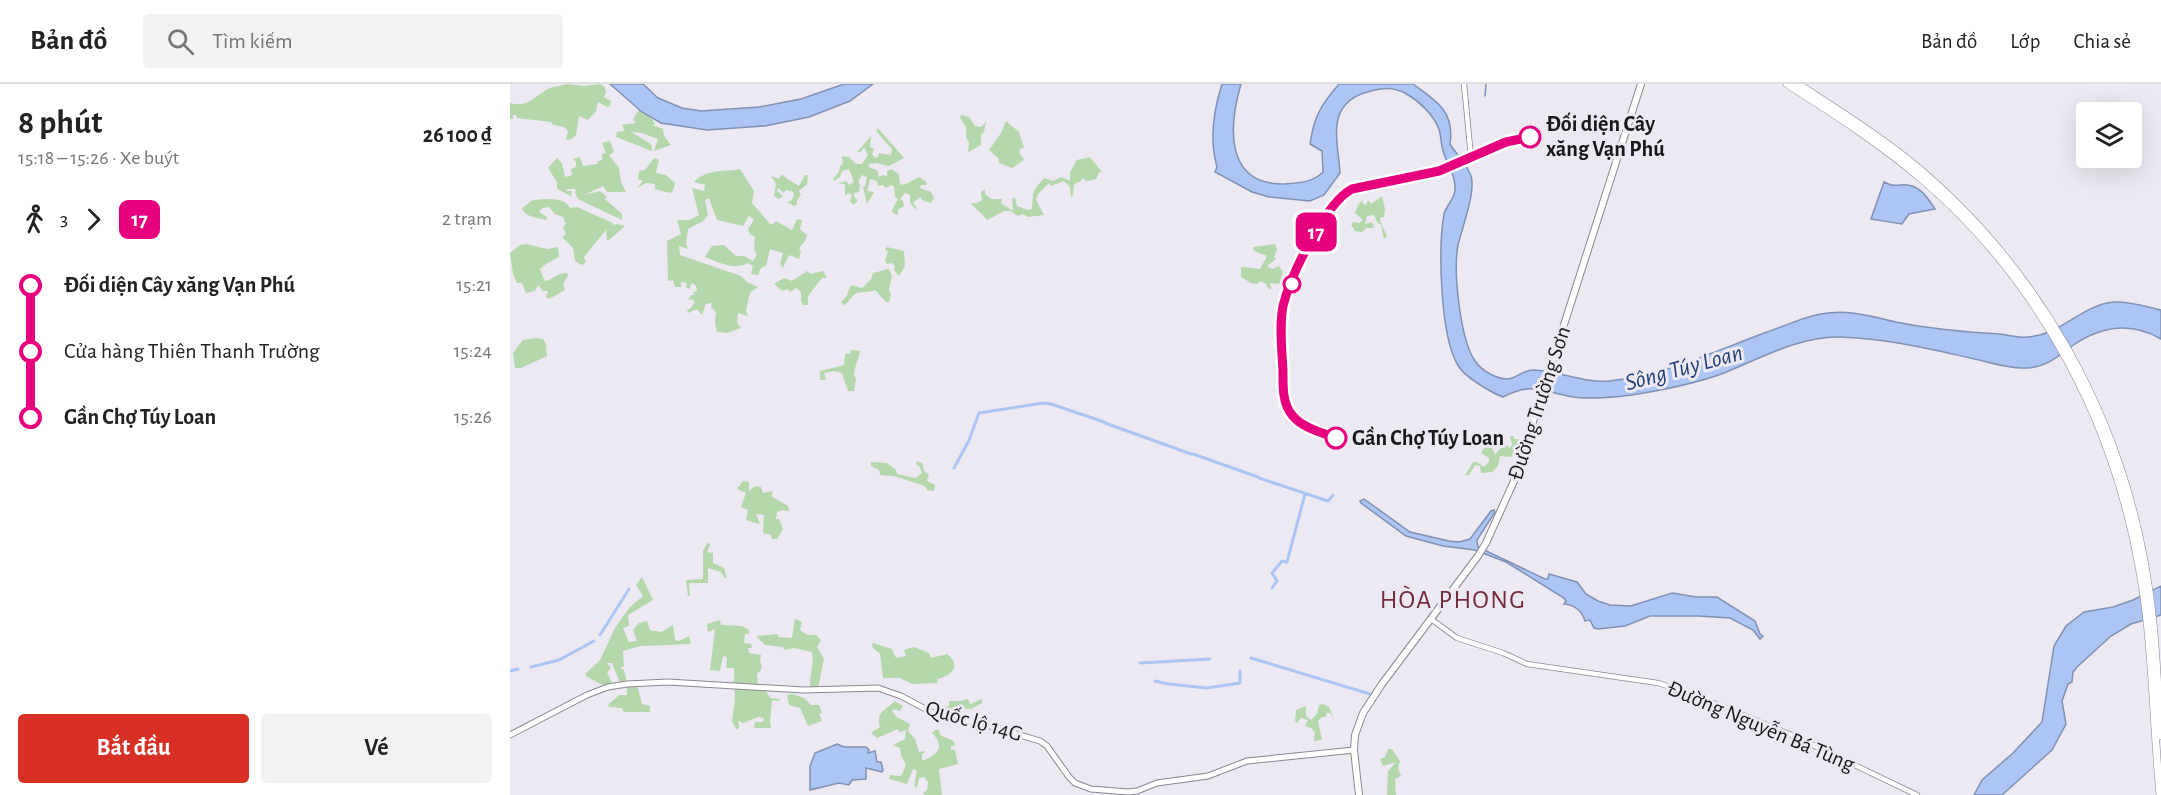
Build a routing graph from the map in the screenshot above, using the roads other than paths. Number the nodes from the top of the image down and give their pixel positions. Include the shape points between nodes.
1 (1464, 84) edge
2 (1641, 84) edge
3 (1787, 84) edge
4 (1798, 84) edge
5 (1806, 84) edge
6 (1887, 144) junction
7 (1471, 157) dead end
8 (1972, 222) junction
9 (1431, 619) junction
10 (2152, 648) junction
11 (510, 735) edge
12 (2161, 736) edge
13 (1354, 750) junction
14 (1359, 795) edge
15 (1917, 795) edge
16 (2160, 795) edge

1 - 7 main road
2 - 9 highway, Đường Trường Sơn via 1514,481 1486,543
3 - 8 highway via 1884,149
4 - 6 highway
5 - 6 highway
6 - 8 highway via 1928,177
8 - 10 highway via 2009,261 2045,315 2079,373 2116,454 2138,528
9 - 13 highway, Đường Trường Sơn via 1360,719
9 - 15 main road, Đường Nguyễn Bá Tùng via 1457,638 1527,664 1658,683 1684,691 1794,736
10 - 12 highway
10 - 16 highway
11 - 13 main road, Quốc lộ 14G via 608,687 668,682 885,690 936,715 1040,741 1075,783 1097,790 1137,791 1156,783 1208,776 1247,761
13 - 14 highway, Đường Trường Sơn

